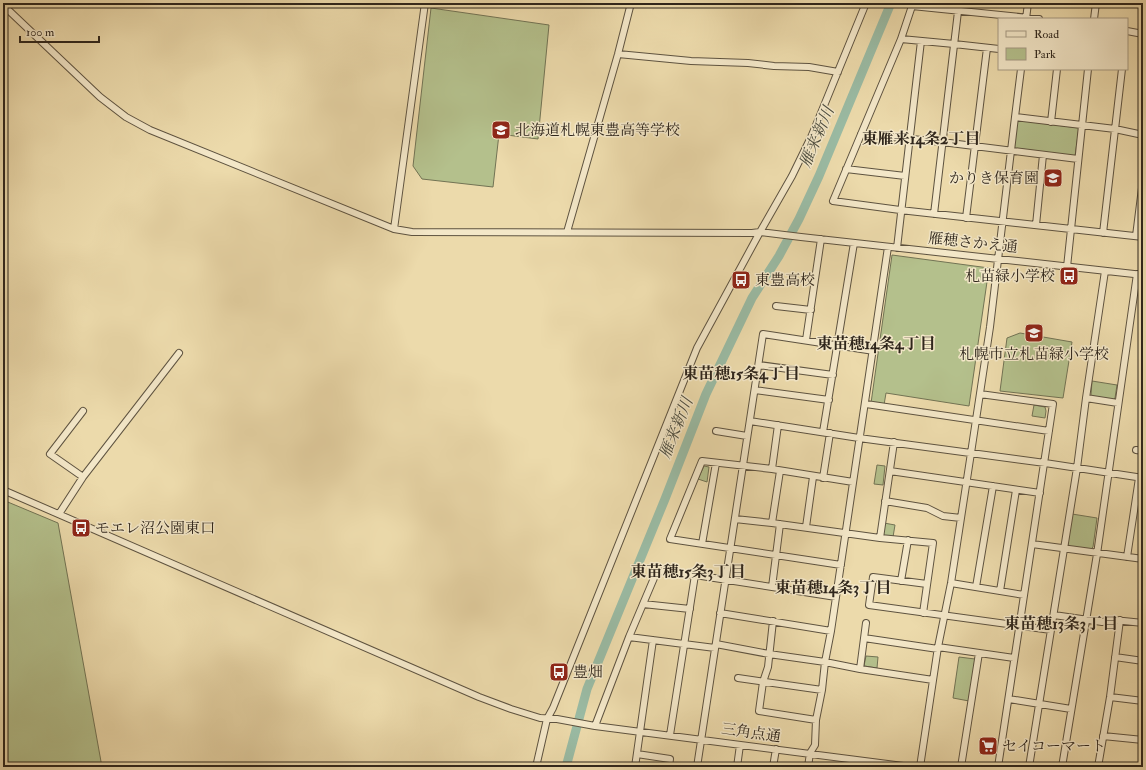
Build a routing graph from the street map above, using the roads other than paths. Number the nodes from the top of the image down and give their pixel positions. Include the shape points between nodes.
1 (425, 3) edge
2 (631, 3) edge
3 (866, 3) edge
4 (959, 3) edge
5 (1028, 3) edge
6 (1096, 3) edge
7 (3, 5) edge
8 (958, 11) junction
9 (1026, 18) edge
10 (1094, 18) edge
11 (1128, 31) edge
12 (1143, 34) edge
13 (901, 39) junction
14 (921, 41) junction
15 (954, 44) junction
16 (987, 48) junction
17 (998, 49) edge
18 (618, 54) junction
19 (1021, 70) edge
20 (1057, 70) edge
21 (1088, 70) edge
22 (1122, 70) edge
23 (838, 72) junction
24 (1015, 117) junction
25 (1051, 122) junction
26 (1082, 125) junction
27 (1115, 129) junction
28 (861, 134) junction
29 (1143, 135) edge
30 (909, 138) junction
31 (942, 142) junction
32 (975, 147) junction
33 (1010, 151) junction
34 (1043, 155) junction
35 (1078, 159) junction
36 (846, 169) junction
37 (905, 176) junction
38 (1143, 180) edge
39 (900, 210) junction
40 (934, 214) junction
41 (966, 218) junction
42 (1002, 222) junction
43 (1036, 225) junction
44 (394, 229) junction
45 (1071, 229) junction
46 (567, 232) junction
47 (760, 232) junction
48 (1103, 233) junction
49 (1136, 236) junction
50 (1143, 237) edge
51 (821, 239) junction
52 (854, 243) junction
53 (888, 247) junction
54 (897, 248) junction
55 (998, 258) junction
56 (1067, 267) junction
57 (1105, 270) junction
58 (1140, 274) edge
59 (776, 306) dead end
60 (811, 310) junction
61 (806, 340) junction
62 (838, 345) junction
63 (874, 351) junction
64 (179, 353) dead end
65 (759, 365) junction
66 (832, 375) junction
67 (755, 390) junction
68 (980, 394) junction
69 (1086, 398) junction
70 (829, 400) junction
71 (1118, 403) junction
72 (866, 404) junction
73 (82, 410) dead end
74 (976, 420) junction
75 (750, 421) junction
76 (778, 425) junction
77 (716, 431) dead end
78 (1049, 431) junction
79 (827, 432) junction
80 (748, 436) junction
81 (859, 438) junction
82 (894, 442) junction
83 (971, 453) junction
84 (716, 463) junction
85 (1045, 463) junction
86 (743, 467) junction
87 (1077, 468) junction
88 (772, 469) junction
89 (890, 470) junction
90 (780, 471) junction
91 (1108, 473) junction
92 (83, 477) junction
93 (813, 477) junction
94 (823, 478) junction
95 (1141, 478) edge
96 (853, 482) junction
97 (966, 482) junction
98 (993, 486) junction
99 (3, 490) edge
100 (1016, 490) junction
101 (1040, 493) junction
102 (885, 501) junction
103 (59, 514) junction
104 (961, 518) junction
105 (735, 519) junction
106 (772, 522) junction
107 (780, 524) junction
108 (806, 527) junction
109 (846, 532) junction
110 (880, 538) junction
111 (908, 540) junction
112 (702, 544) junction
113 (1032, 544) junction
114 (730, 548) junction
115 (1064, 548) junction
116 (1096, 554) junction
117 (777, 555) junction
118 (1127, 557) junction
119 (1143, 559) edge
120 (841, 566) junction
121 (695, 575) junction
122 (725, 580) junction
123 (901, 581) junction
124 (951, 582) junction
125 (927, 584) junction
126 (772, 587) junction
127 (976, 587) junction
128 (1000, 591) junction
129 (1024, 594) junction
130 (836, 597) junction
131 (643, 604) junction
132 (690, 609) junction
133 (720, 613) junction
134 (923, 613) junction
135 (1054, 614) junction
136 (944, 615) junction
137 (1086, 619) junction
138 (1120, 620) junction
139 (773, 621) junction
140 (866, 623) dead end
141 (1143, 623) edge
142 (1020, 626) junction
143 (1051, 630) junction
144 (832, 631) junction
145 (629, 637) junction
146 (864, 638) junction
147 (653, 640) junction
148 (684, 645) junction
149 (715, 646) junction
150 (938, 648) junction
151 (979, 653) junction
152 (769, 654) junction
153 (1115, 657) junction
154 (1014, 658) junction
155 (1143, 661) edge
156 (825, 662) junction
157 (860, 668) junction
158 (738, 678) dead end
159 (933, 680) junction
160 (763, 682) junction
161 (822, 690) junction
162 (1110, 697) junction
163 (1008, 699) junction
164 (1143, 701) edge
165 (1040, 704) junction
166 (1071, 709) junction
167 (547, 719) junction
168 (816, 720) junction
169 (592, 725) junction
170 (640, 731) junction
171 (670, 735) junction
172 (1103, 736) junction
173 (700, 739) junction
174 (1143, 740) edge
175 (740, 745) junction
176 (776, 750) junction
177 (810, 753) junction
178 (637, 754) junction
179 (847, 759) junction
180 (536, 767) edge
181 (635, 767) edge
182 (669, 767) edge
183 (697, 767) edge
184 (737, 767) edge
185 (773, 767) edge
186 (808, 767) edge
187 (846, 767) edge
188 (908, 767) edge
189 (911, 767) edge
190 (920, 767) edge
191 (961, 767) edge
192 (998, 767) edge
193 (1029, 767) edge
194 (1062, 767) edge
195 (1098, 767) edge

1 - 44 street
2 - 18 street
3 - 23 street
4 - 8 street
5 - 9 street
6 - 10 street
7 - 44 street via 100,98 126,117 150,130
8 - 9 street
8 - 13 street via 912,6
8 - 15 street
11 - 12 street
13 - 14 street
13 - 28 street
14 - 15 street
14 - 30 street
15 - 16 street
15 - 31 street
16 - 17 street
16 - 32 street
18 - 23 street via 691,61 809,67
18 - 46 street
19 - 24 street
20 - 25 street
21 - 26 street
22 - 27 street
23 - 47 street via 812,135
24 - 25 street
24 - 33 street
25 - 26 street
26 - 27 street
26 - 35 street
27 - 29 street
27 - 48 street
28 - 30 street
28 - 36 street
30 - 31 street
30 - 37 street
31 - 32 street
31 - 40 street
32 - 33 street
32 - 41 street
33 - 34 street
33 - 42 street
34 - 35 street
34 - 43 street
35 - 45 street
36 - 37 street
36 - 39 street via 833,201
37 - 39 street
38 - 49 street
39 - 40 street
39 - 54 street
40 - 41 street
41 - 42 street
42 - 43 street
42 - 55 street
43 - 45 street
44 - 46 street via 412,232
45 - 48 street
45 - 56 street
46 - 47 street
47 - 51 street, 雁穂さかえ通
47 - 167 street via 697,348
48 - 49 street
49 - 50 street
51 - 52 street, 雁穂さかえ通
51 - 60 street
52 - 53 street, 雁穂さかえ通
52 - 62 street
53 - 54 street, 雁穂さかえ通
53 - 63 street
54 - 55 street, 雁穂さかえ通
55 - 56 street, 雁穂さかえ通
55 - 68 street
56 - 57 street, 雁穂さかえ通
57 - 58 street, 雁穂さかえ通
57 - 69 street
58 - 71 street
59 - 60 street
60 - 61 street
61 - 62 street
61 - 65 street via 763,334
62 - 63 street
62 - 66 street
63 - 72 street
64 - 92 street
65 - 66 street
65 - 67 street
66 - 70 street
67 - 70 street
67 - 75 street
68 - 74 street
68 - 78 street via 1053,404
69 - 71 street
69 - 87 street
70 - 79 street
71 - 91 street
72 - 74 street
72 - 81 street
73 - 92 street via 50,454
74 - 78 street
74 - 83 street
75 - 76 street
75 - 80 street
76 - 79 street
76 - 88 street
77 - 80 street
78 - 85 street
79 - 81 street
79 - 94 street
80 - 86 street
81 - 82 street
81 - 96 street
82 - 83 street
82 - 89 street
83 - 85 street
83 - 97 street
84 - 86 street
84 - 112 street
84 - 112 street via 702,461 670,539
85 - 87 street
85 - 101 street
86 - 88 street
86 - 105 street
87 - 91 street
87 - 115 street
88 - 90 street
89 - 97 street
89 - 102 street
90 - 93 street
90 - 106 street
91 - 95 street
91 - 116 street
92 - 103 street
93 - 94 street
93 - 108 street
94 - 96 street
95 - 118 street
96 - 109 street
97 - 98 street
97 - 104 street
98 - 100 street
98 - 127 street
99 - 103 street
100 - 101 street
100 - 128 street
101 - 113 street
102 - 104 street via 927,508 943,516
102 - 110 street
103 - 167 street via 480,697
104 - 124 street
105 - 106 street
105 - 114 street
106 - 107 street
107 - 108 street
107 - 117 street
108 - 109 street
109 - 110 street
109 - 120 street
110 - 111 street
111 - 123 street
111 - 125 street via 933,543
112 - 114 street
113 - 115 street
113 - 129 street
114 - 117 street
114 - 122 street
115 - 116 street
115 - 135 street
116 - 118 street
116 - 137 street
117 - 120 street
117 - 126 street
118 - 119 street
120 - 130 street
121 - 122 street
121 - 131 street via 657,571
121 - 132 street
122 - 126 street
122 - 133 street
123 - 125 street
123 - 134 street via 873,577 868,606
124 - 127 street
124 - 136 street
125 - 134 street
126 - 130 street
127 - 128 street
128 - 129 street
129 - 142 street
130 - 144 street
131 - 132 street
131 - 145 street
132 - 148 street
133 - 139 street
133 - 149 street
134 - 136 street
135 - 137 street
135 - 143 street
136 - 142 street
136 - 150 street
137 - 138 street via 1102,622
137 - 166 street
138 - 141 street
138 - 153 street
139 - 144 street
139 - 152 street
140 - 146 street
142 - 143 street
142 - 154 street
143 - 165 street
144 - 156 street
145 - 147 street
145 - 169 street
146 - 150 street
146 - 157 street
147 - 148 street
147 - 170 street
148 - 149 street
148 - 171 street
149 - 152 street
149 - 173 street
150 - 151 street
150 - 159 street
151 - 154 street
151 - 191 street
152 - 156 street
152 - 160 street
153 - 155 street
153 - 162 street
154 - 163 street
156 - 157 street
156 - 161 street
157 - 159 street
158 - 160 street
159 - 190 street
160 - 161 street
160 - 168 street via 759,711
161 - 168 street
162 - 164 street
162 - 172 street
163 - 165 street
163 - 192 street
165 - 166 street
165 - 193 street
166 - 194 street
167 - 169 street, 三角点通
167 - 180 street
168 - 177 street via 815,745
169 - 170 street, 三角点通
170 - 171 street, 三角点通
170 - 178 street
171 - 173 street, 三角点通
172 - 174 street
172 - 195 street
173 - 175 street, 三角点通
173 - 183 street
175 - 176 street, 三角点通
175 - 184 street
176 - 177 street, 三角点通
176 - 185 street
177 - 179 street, 三角点通
177 - 186 street
178 - 181 street
178 - 182 street via 670,759
179 - 187 street
179 - 188 street, 三角点通
188 - 189 street, 三角点通

